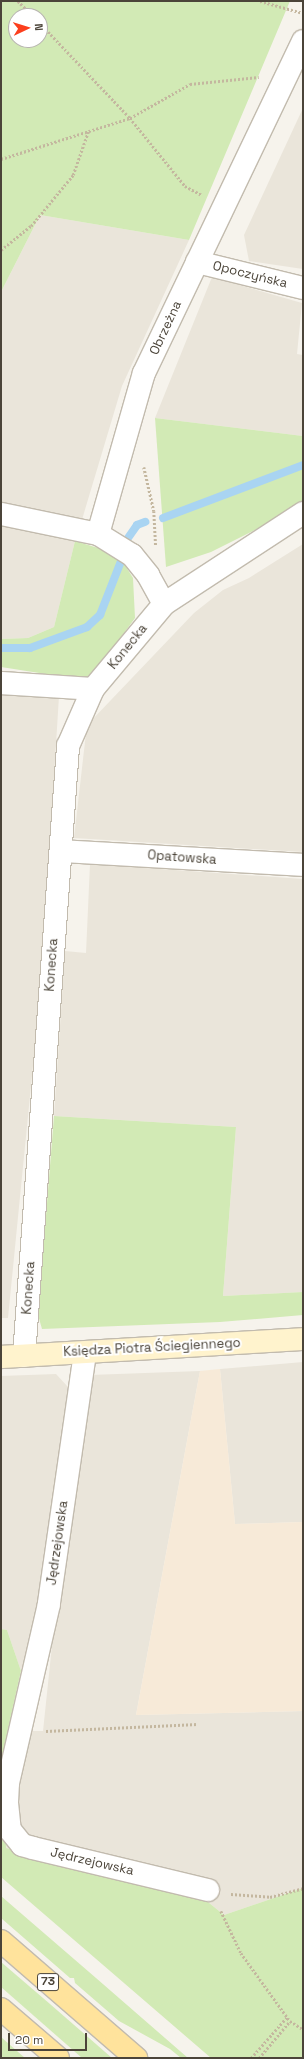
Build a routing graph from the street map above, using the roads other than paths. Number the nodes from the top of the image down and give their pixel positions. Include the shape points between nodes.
1 (303, 42) edge
2 (294, 67) edge
3 (197, 262) junction
4 (303, 288) edge
5 (303, 513) edge
6 (1, 514) edge
7 (98, 534) junction
8 (164, 604) junction
9 (1, 683) edge
10 (93, 689) junction
11 (61, 851) junction
12 (303, 865) edge
13 (303, 1339) edge
14 (85, 1353) junction
15 (24, 1356) junction
16 (1, 1357) edge
17 (208, 1890) road end
18 (1, 1941) edge
19 (1, 2009) edge
20 (58, 2058) edge
21 (136, 2058) edge

1 - 2 street, Obrzeżna
2 - 3 street, Obrzeżna
3 - 4 street, Opoczyńska
3 - 7 street, Obrzeżna via 144,373
5 - 8 street, Konecka
6 - 7 street
7 - 8 street via 132,555 148,575
8 - 10 street, Konecka
9 - 10 street
10 - 11 street, Konecka via 68,746
11 - 12 street, Opatowska
11 - 15 street, Konecka
13 - 14 street, Księdza Piotra Ściegiennego
14 - 15 street, Księdza Piotra Ściegiennego
14 - 17 street, Jędrzejowska via 49,1604 12,1761 7,1803 10,1830 22,1845
15 - 16 street, Księdza Piotra Ściegiennego
18 - 21 main road, 73
19 - 20 main road

